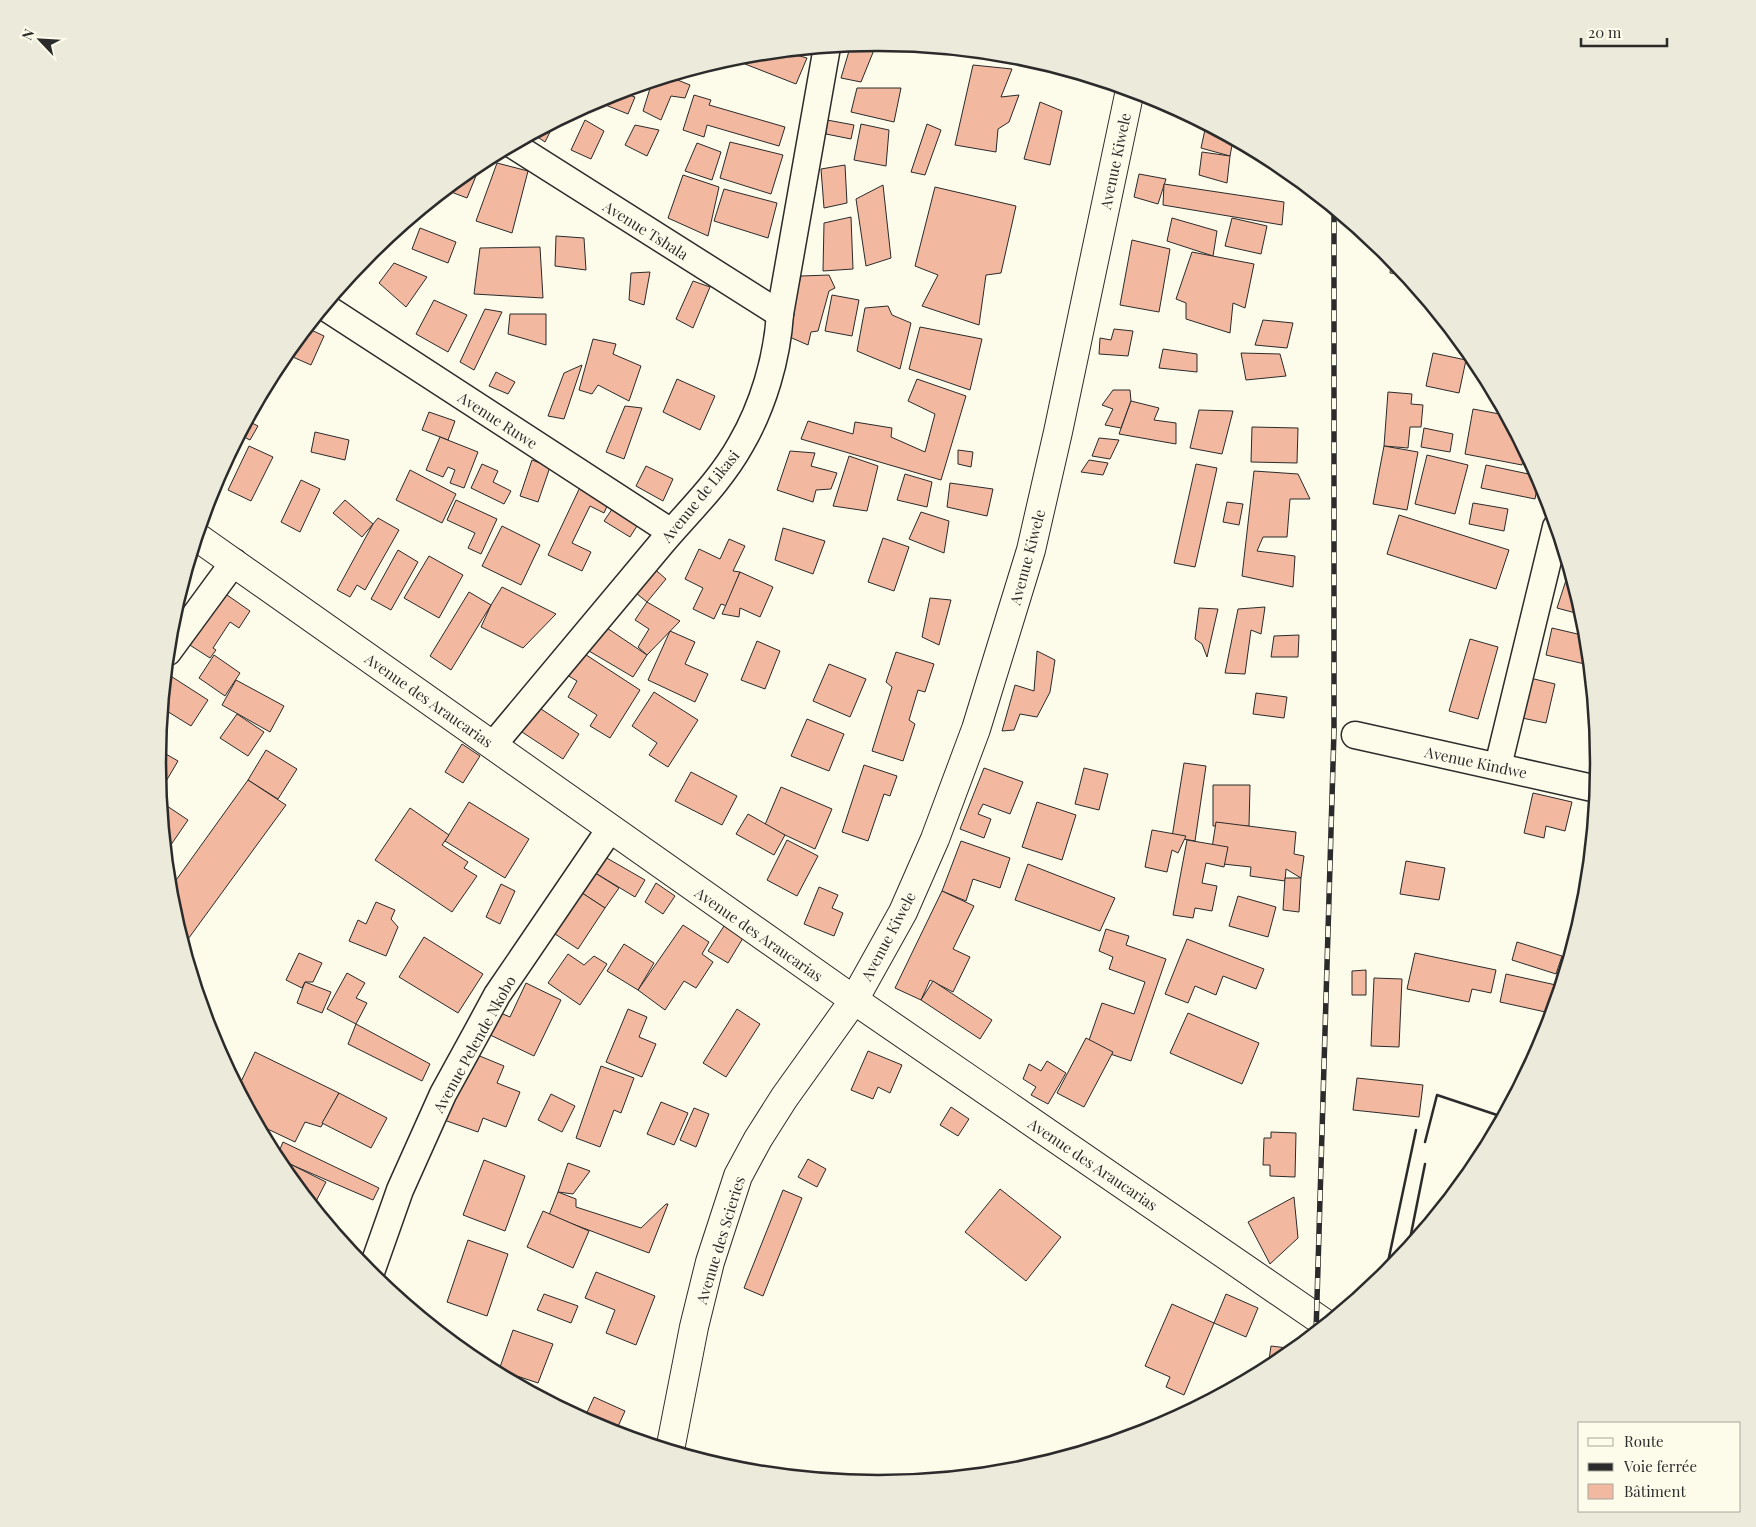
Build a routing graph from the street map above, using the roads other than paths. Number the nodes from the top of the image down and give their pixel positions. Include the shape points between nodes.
1 (826, 53) edge
2 (1129, 97) edge
3 (519, 149) edge
4 (330, 310) edge
5 (780, 314) junction
6 (671, 532) junction
7 (1553, 539) edge
8 (202, 540) edge
9 (234, 562) junction
10 (177, 640) edge
11 (1355, 735) dead end
12 (493, 745) junction
13 (1498, 766) junction
14 (1589, 787) edge
15 (610, 829) junction
16 (854, 1000) junction
17 (373, 1266) edge
18 (1322, 1321) edge
19 (671, 1444) edge

1 - 5 street, Avenue de Likasi
2 - 16 street, Avenue Kiwele via 1031,550 976,729 935,838 903,912
3 - 5 street, Avenue Tshala
4 - 6 street, Avenue Ruwe
5 - 6 street, Avenue de Likasi via 764,391 741,444 714,483
6 - 12 street, Avenue de Likasi
7 - 13 street
8 - 9 street, Avenue des Araucarias
9 - 10 street
9 - 12 street, Avenue des Araucarias
11 - 13 street, Avenue Kindwe
12 - 15 street, Avenue des Araucarias
13 - 14 street, Avenue Kindwe
15 - 16 street, Avenue des Araucarias
15 - 17 street, Avenue Pelende Nkobo via 497,995 443,1094 400,1190
16 - 18 street, Avenue des Araucarias
16 - 19 street, Avenue des Scieries via 784,1098 738,1176 710,1262 694,1326

